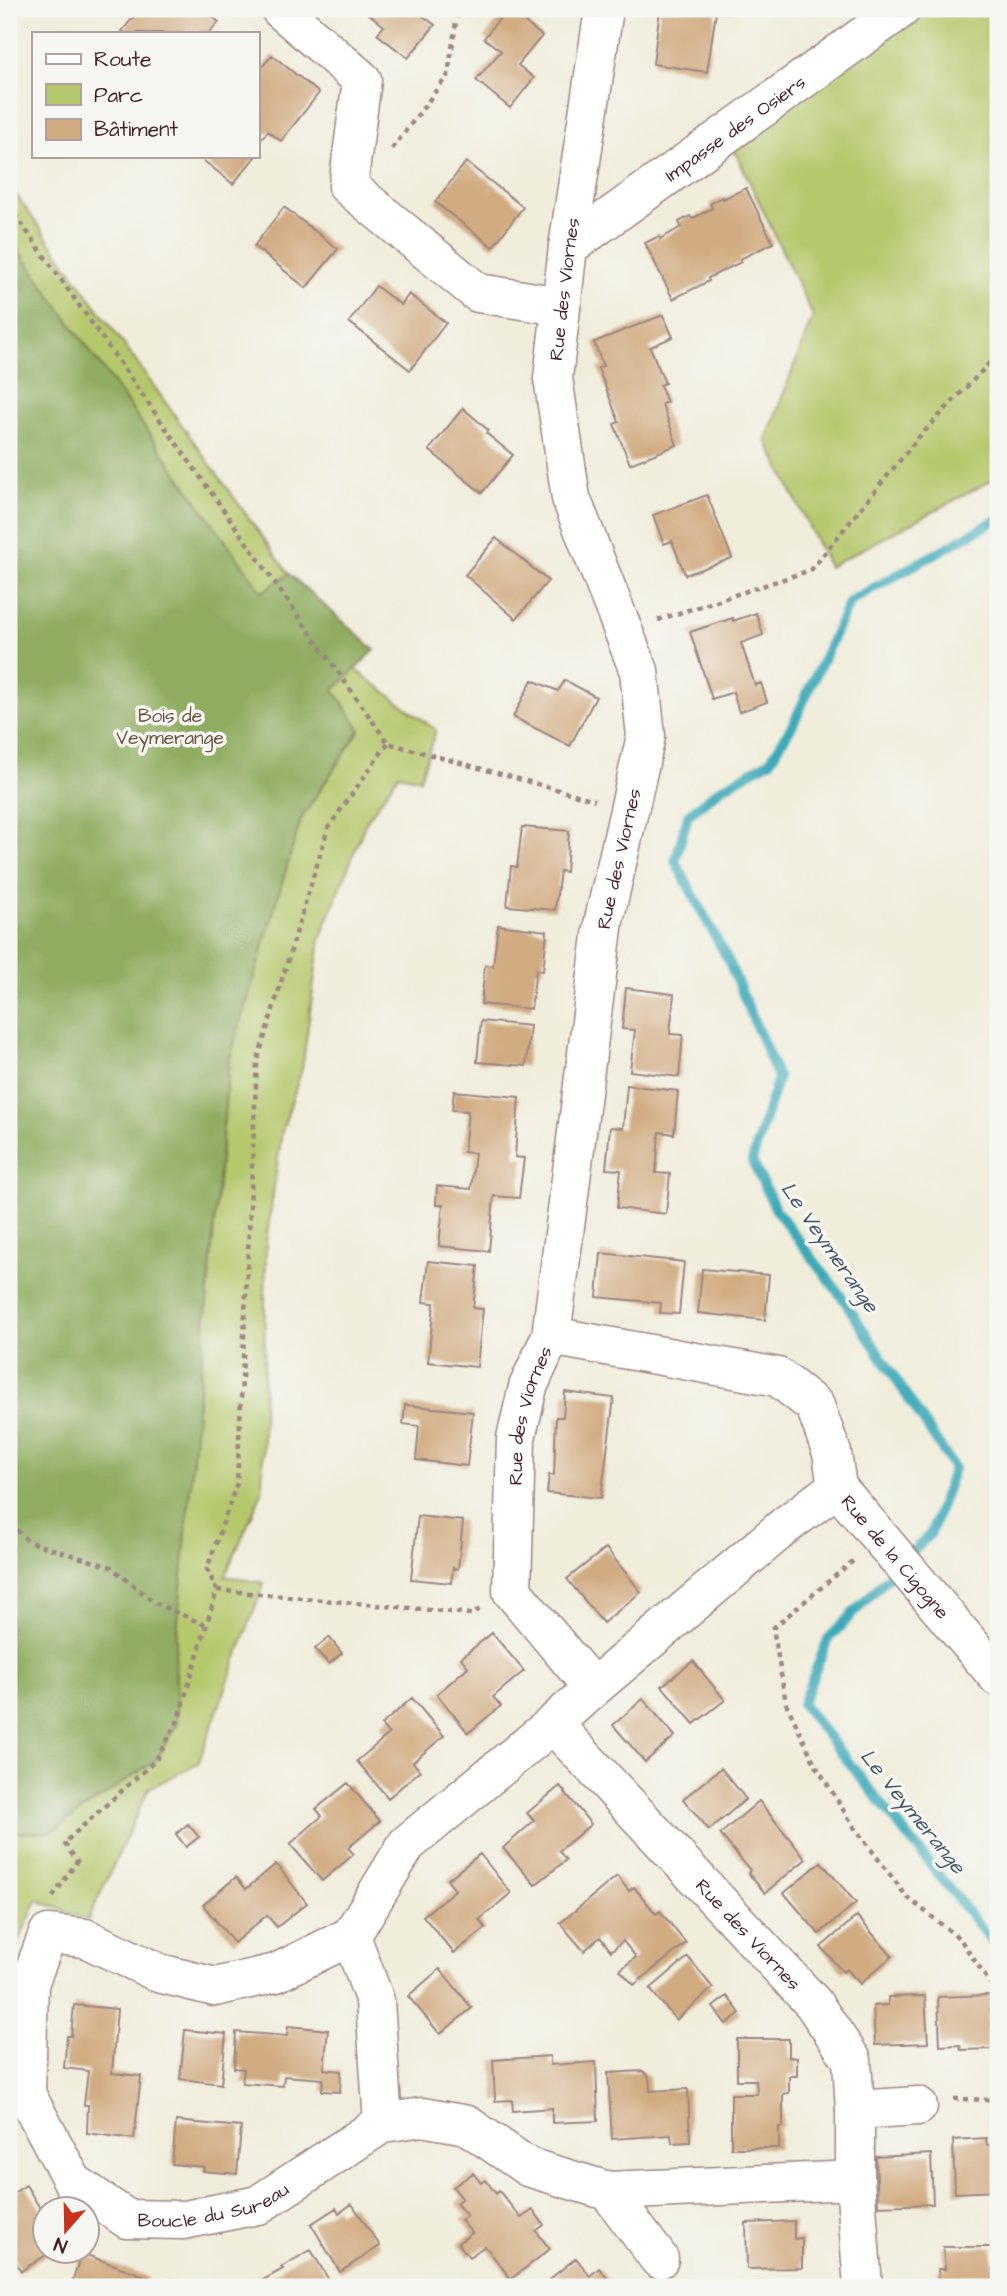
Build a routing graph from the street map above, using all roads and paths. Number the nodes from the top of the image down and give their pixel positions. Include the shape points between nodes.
1 (280, 9) edge
2 (458, 9) edge
3 (604, 9) edge
4 (901, 9) edge
5 (358, 195) junction
6 (9, 206) edge
7 (568, 247) junction
8 (561, 306) junction
9 (998, 354) edge
10 (623, 632) junction
11 (388, 743) junction
12 (630, 810) junction
13 (551, 1336) junction
14 (837, 1486) junction
15 (9, 1523) edge
16 (880, 1537) junction
17 (217, 1590) junction
18 (512, 1591) junction
19 (205, 1625) junction
20 (998, 1677) edge
21 (593, 1688) junction
22 (553, 1724) junction
23 (48, 1934) junction
24 (351, 1936) junction
25 (998, 1995) edge
26 (918, 2106) dead end
27 (855, 2110) junction
28 (383, 2123) junction
29 (855, 2180) junction
30 (608, 2191) junction
31 (659, 2259) dead end
32 (863, 2287) edge

1 - 5 street via 362,80 348,186
2 - 5 path via 448,75
3 - 7 street, Rue des Viornes
4 - 7 street, Impasse des Osiers
5 - 8 street via 478,293
6 - 11 path
7 - 8 street, Rue des Viornes
8 - 10 street, Rue des Viornes via 553,377 571,498
9 - 10 path via 918,438 811,570
10 - 12 street, Rue des Viornes via 639,671 646,736
11 - 12 path
11 - 17 path via 328,828 257,1062 237,1483 207,1569
12 - 13 street, Rue des Viornes via 604,920
13 - 14 street, Rue de la Cigogne via 778,1377 815,1406 832,1453
13 - 18 street, Rue des Viornes via 528,1387 516,1438
14 - 16 street, Rue de la Cigogne
14 - 21 street
15 - 19 path via 29,1542 111,1567 155,1603
16 - 20 street, Rue de la Cigogne
16 - 25 path via 773,1628 786,1703 816,1766 855,1827 907,1898 960,1939
17 - 18 path via 471,1614
17 - 19 path
18 - 21 street
19 - 23 path via 177,1723 156,1760 64,1843 78,1861 53,1895
21 - 22 street
22 - 24 street via 407,1844
22 - 27 street, Rue des Viornes via 813,2003 852,2060
23 - 24 street via 85,1938 159,1973 215,1987 276,1973
23 - 28 street, Boucle du Sureau via 29,1984 26,2094 74,2182 127,2219 184,2220 258,2206
24 - 28 street via 375,2001
26 - 27 street
27 - 29 street, Rue des Viornes
28 - 30 street, Boucle du Sureau via 422,2116 467,2125 528,2167
29 - 30 street, Boucle du Sureau
29 - 32 street, Rue des Viornes
30 - 31 street

